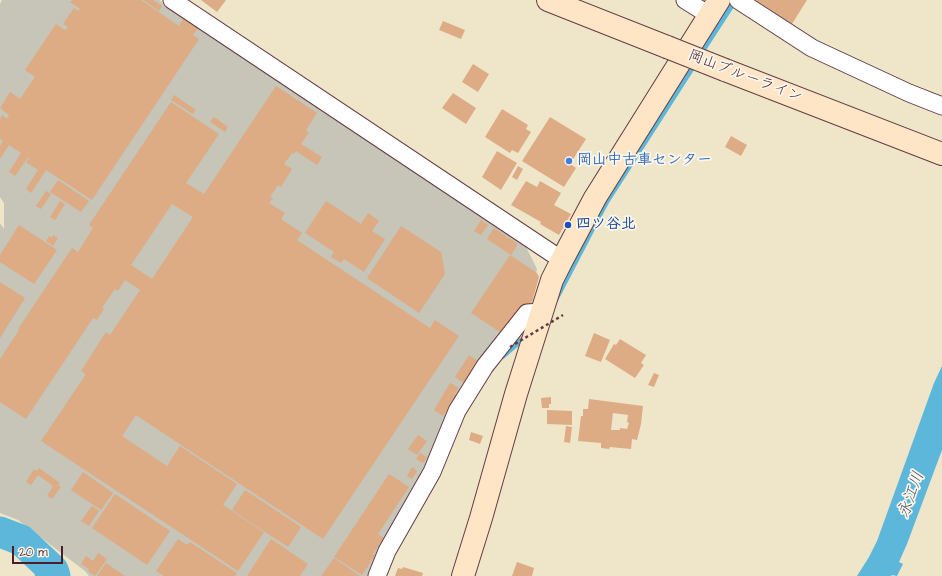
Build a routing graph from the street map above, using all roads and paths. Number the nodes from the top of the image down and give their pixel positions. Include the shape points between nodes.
1 (172, 0) edge
2 (548, 0) edge
3 (685, 0) edge
4 (738, 0) edge
5 (714, 8) edge
6 (942, 106) edge
7 (942, 154) edge
8 (562, 260) junction
9 (563, 315) dead end
10 (539, 319) junction
11 (510, 347) dead end
12 (377, 576) edge
13 (463, 576) edge

1 - 8 street
2 - 7 street, 岡山ブルーライン, bridge
3 - 5 street
4 - 6 street via 812,48
5 - 8 street via 595,198
8 - 10 street via 552,280
9 - 11 path, bridge
10 - 12 street via 527,313 485,366 456,411 432,472 387,550
10 - 13 street

